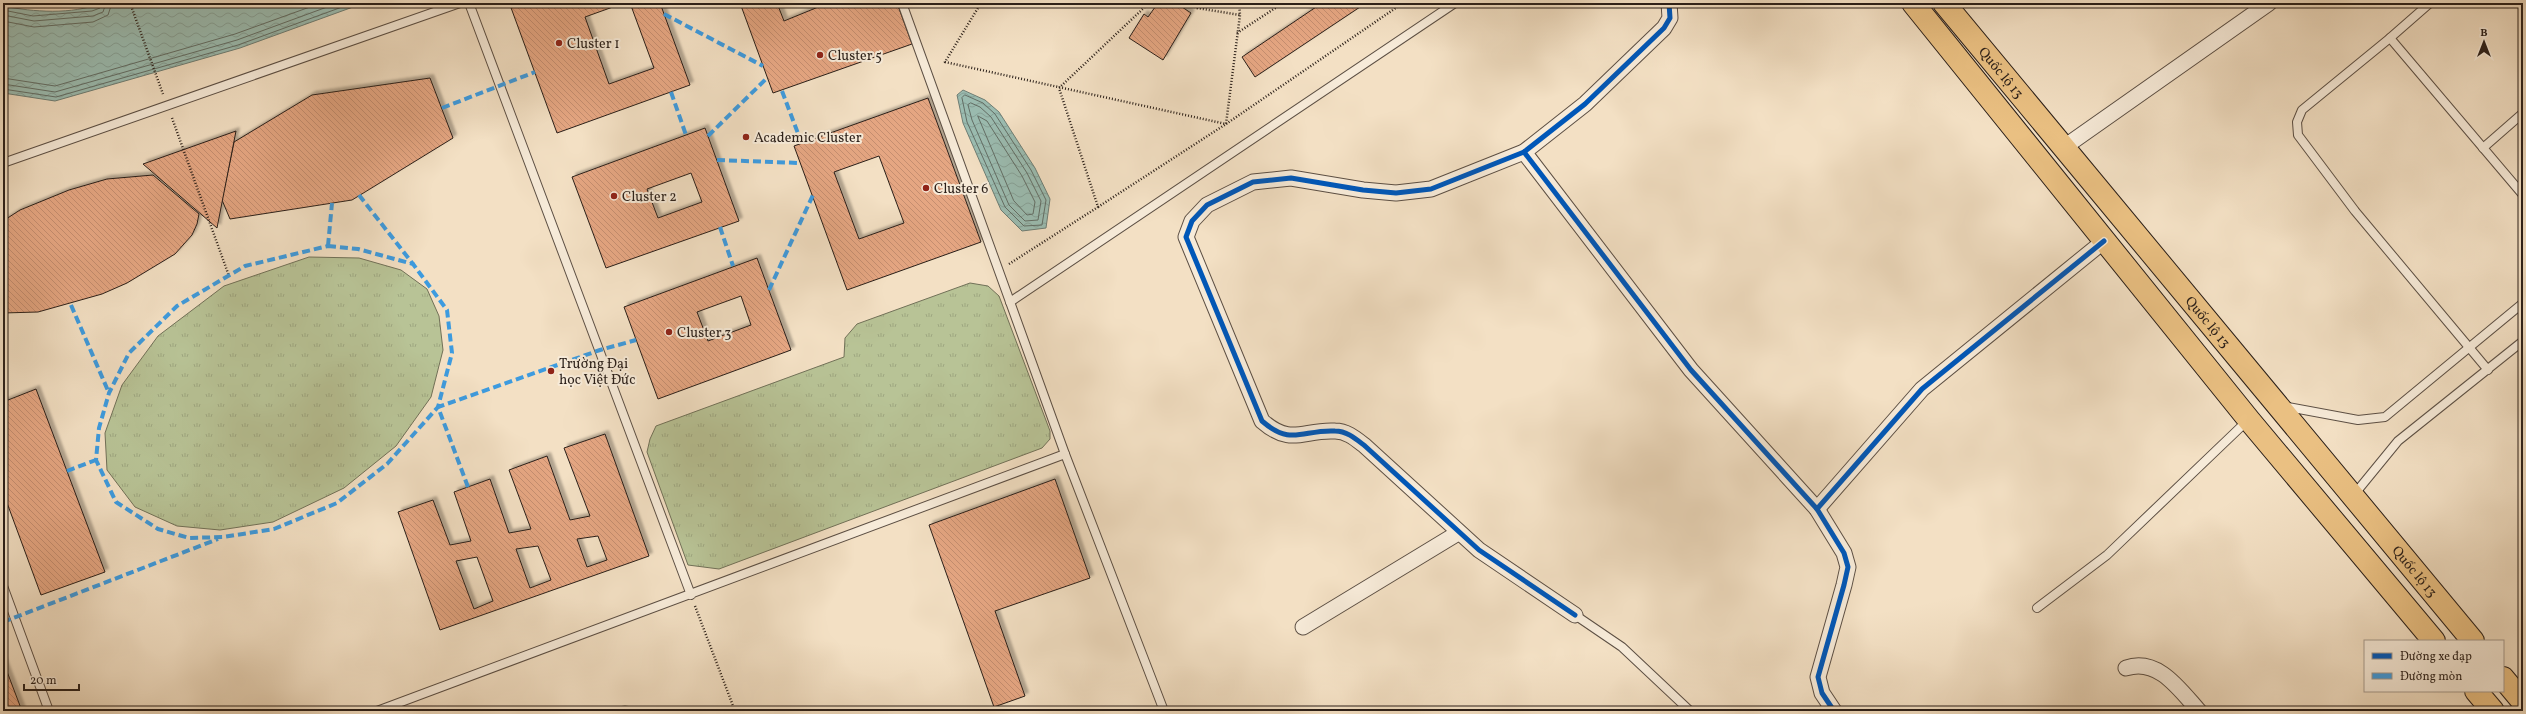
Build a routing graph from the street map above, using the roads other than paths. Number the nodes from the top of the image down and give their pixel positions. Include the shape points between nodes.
1 (460, 3) edge
2 (469, 3) edge
3 (902, 3) edge
4 (1455, 3) edge
5 (1669, 3) edge
6 (1913, 3) edge
7 (1944, 3) edge
8 (2269, 3) edge
9 (2430, 3) edge
10 (2390, 38) junction
11 (2523, 113) edge
12 (2063, 148) junction
13 (2483, 148) junction
14 (1524, 152) junction
15 (3, 163) edge
16 (2523, 195) edge
17 (2104, 241) junction
18 (1010, 302) junction
19 (2523, 303) edge
20 (2523, 341) edge
21 (2469, 346) junction
22 (2488, 370) junction
23 (2278, 405) junction
24 (2249, 420) junction
25 (1065, 454) junction
26 (2353, 496) junction
27 (1817, 509) junction
28 (1458, 533) junction
29 (3, 586) edge
30 (691, 595) junction
31 (2037, 608) dead end
32 (1575, 615) joint
33 (1303, 627) dead end
34 (2433, 640) edge
35 (2472, 640) edge
36 (2126, 668) dead end
37 (2504, 679) edge
38 (2477, 692) edge
39 (2523, 702) edge
40 (1829, 709) edge
41 (49, 711) edge
42 (377, 711) edge
43 (1164, 711) edge
44 (1690, 711) edge
45 (2199, 711) edge
46 (2493, 711) edge

1 - 15 lane
2 - 30 lane
3 - 18 lane
4 - 18 lane
5 - 14 street via 1670,18 1664,28 1585,104
6 - 17 highway, Quốc lộ 13
7 - 12 highway, Quốc lộ 13
8 - 12 street
9 - 10 lane
10 - 13 lane
10 - 21 lane via 2302,110 2297,122 2298,136 2355,211
11 - 13 lane
12 - 23 highway, Quốc lộ 13
13 - 16 lane
14 - 27 street via 1690,370
14 - 28 street via 1431,189 1396,193 1291,178 1253,182 1207,205 1192,221 1186,237 1262,421 1275,432 1293,436 1335,431 1351,435 1366,446
17 - 24 highway, Quốc lộ 13
17 - 27 street via 1932,380
18 - 25 lane
19 - 21 lane
20 - 22 lane
21 - 22 lane
21 - 23 lane via 2395,411 2380,419 2351,419
22 - 26 lane via 2398,441
23 - 26 highway, Quốc lộ 13
24 - 31 lane via 2107,555
24 - 34 highway, Quốc lộ 13
25 - 30 lane
25 - 43 lane
26 - 35 highway, Quốc lộ 13
27 - 40 street via 1844,553 1848,568 1818,677
28 - 32 street
28 - 33 street
29 - 41 lane
30 - 42 lane
32 - 44 lane via 1622,647
36 - 45 street via 2137,664 2152,666 2163,673
37 - 39 highway
38 - 46 highway

